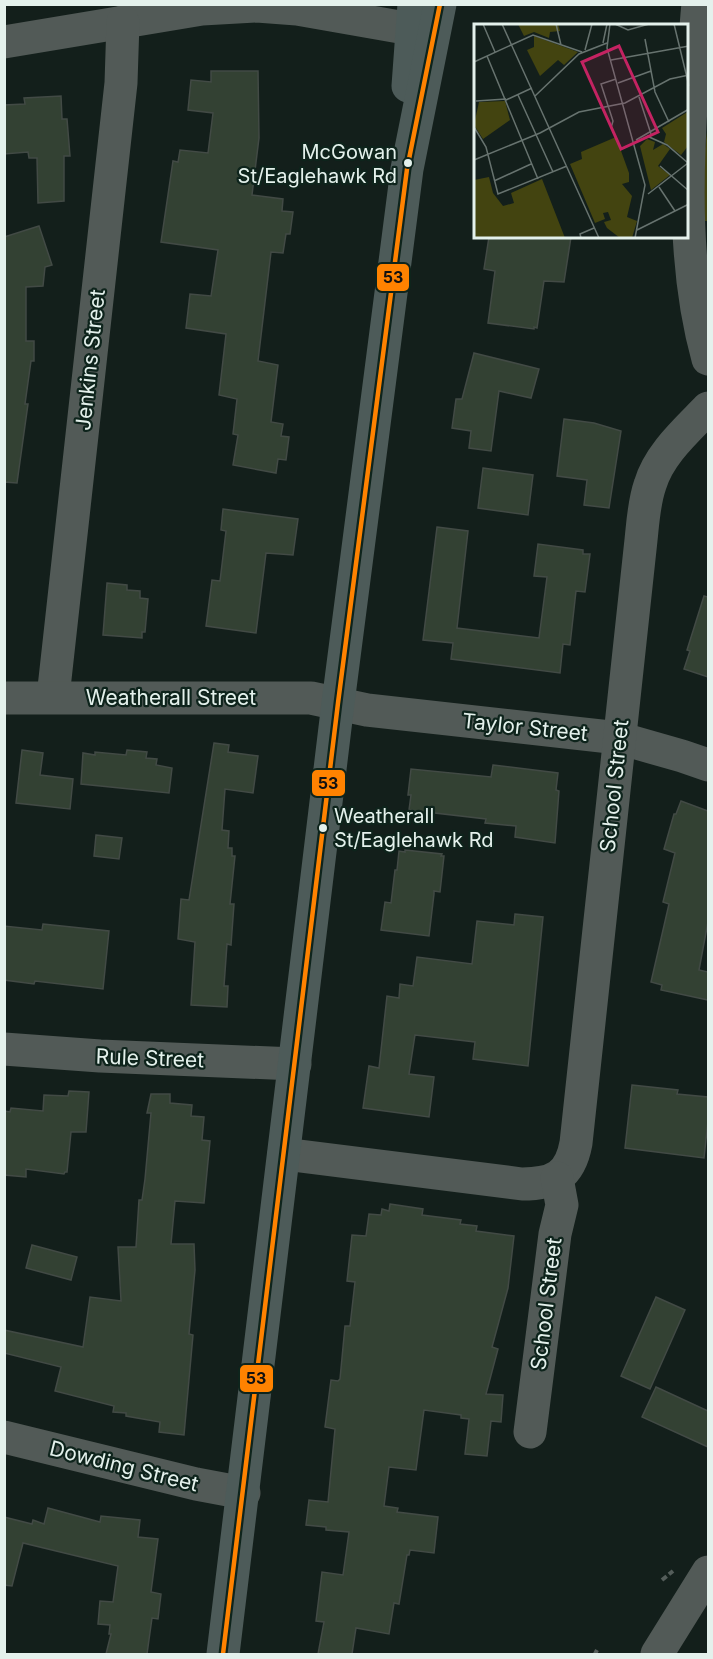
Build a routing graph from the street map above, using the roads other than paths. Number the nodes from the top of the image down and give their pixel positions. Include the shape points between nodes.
1 (698, 4) edge
2 (202, 7) edge
3 (425, 18) edge
4 (123, 22) junction
5 (4, 42) edge
6 (689, 141) edge
7 (689, 235) edge
8 (708, 359) edge
9 (708, 408) edge
10 (52, 697) junction
11 (4, 698) edge
12 (338, 704) junction
13 (620, 738) junction
14 (708, 765) edge
15 (4, 1049) edge
16 (295, 1064) junction
17 (284, 1154) junction
18 (557, 1178) junction
19 (530, 1432) dead end
20 (4, 1437) edge
21 (244, 1493) junction
22 (708, 1572) edge
23 (223, 1654) edge
24 (657, 1654) edge

1 - 6 street
2 - 3 street via 257,6
2 - 4 street
3 - 12 main road
4 - 5 street
4 - 10 street, Jenkins Street via 120,95
7 - 8 street
9 - 13 street, School Street via 666,455 650,483
10 - 11 street, Weatherall Street
10 - 12 street, Weatherall Street via 282,697
12 - 13 street, Taylor Street via 378,712
12 - 16 main road
13 - 14 street, Taylor Street
13 - 18 street, School Street via 576,1143 569,1166
15 - 16 street, Rule Street
16 - 17 main road
17 - 18 street via 522,1184
17 - 21 main road
18 - 19 street, School Street via 562,1205
20 - 21 street, Dowding Street
21 - 23 main road
22 - 24 street

